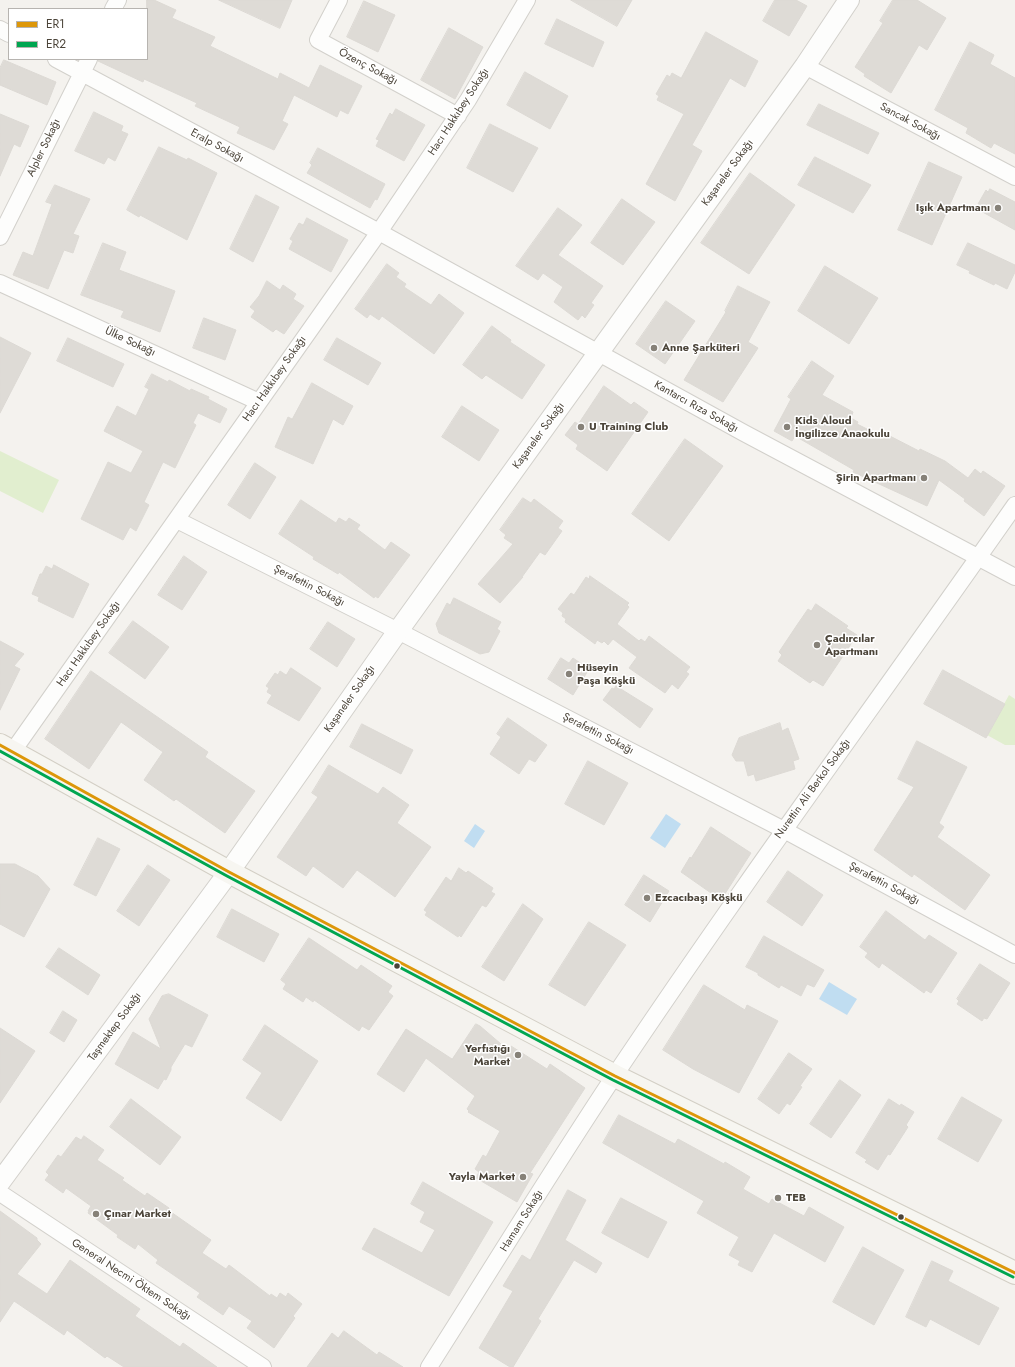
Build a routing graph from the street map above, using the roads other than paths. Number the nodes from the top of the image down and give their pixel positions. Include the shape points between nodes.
1 (339, 0) edge
2 (527, 0) edge
3 (849, 0) edge
4 (60, 60) edge
5 (85, 66) edge
6 (805, 66) junction
7 (458, 116) junction
8 (1015, 177) edge
9 (379, 232) junction
10 (0, 237) edge
11 (0, 283) edge
12 (599, 353) junction
13 (259, 402) junction
14 (1015, 505) edge
15 (177, 520) junction
16 (979, 557) junction
17 (1015, 577) edge
18 (398, 631) junction
19 (6, 748) edge
20 (784, 830) junction
21 (229, 872) junction
22 (1015, 955) edge
23 (615, 1076) junction
24 (0, 1182) edge
25 (0, 1193) edge
26 (1015, 1273) edge
27 (263, 1367) edge
28 (429, 1367) edge

1 - 7 street, Özenç Sokağı via 318,40
2 - 7 street, Hacı Hakkıbey Sokağı
3 - 6 street, Kaşaneler Sokağı
4 - 5 street, Eralp Sokağı
5 - 9 street, Eralp Sokağı
5 - 10 street, Alpler Sokağı
6 - 8 street, Sancak Sokağı
6 - 12 street, Kaşaneler Sokağı
7 - 9 street, Hacı Hakkıbey Sokağı
9 - 12 street, Kantarcı Rıza Sokağı
9 - 13 street, Hacı Hakkıbey Sokağı
11 - 13 street, Ülke Sokağı
12 - 16 street, Kantarcı Rıza Sokağı via 744,434
12 - 18 street, Kaşaneler Sokağı
13 - 15 street, Hacı Hakkıbey Sokağı
14 - 16 street, Nurettin Ali Berkol Sokağı
15 - 18 street, Şerafettin Sokağı
15 - 19 street, Hacı Hakkıbey Sokağı
16 - 17 street, Kantarcı Rıza Sokağı
16 - 20 street, Nurettin Ali Berkol Sokağı
18 - 20 street, Şerafettin Sokağı
18 - 21 street, Kaşaneler Sokağı
19 - 21 main road
20 - 22 street, Şerafettin Sokağı
20 - 23 street, Nurettin Ali Berkol Sokağı
21 - 23 main road
21 - 24 street, Taşmektep Sokağı
23 - 26 main road
23 - 28 street, Hamam Sokağı
25 - 27 street, General Necmi Öktem Sokağı

